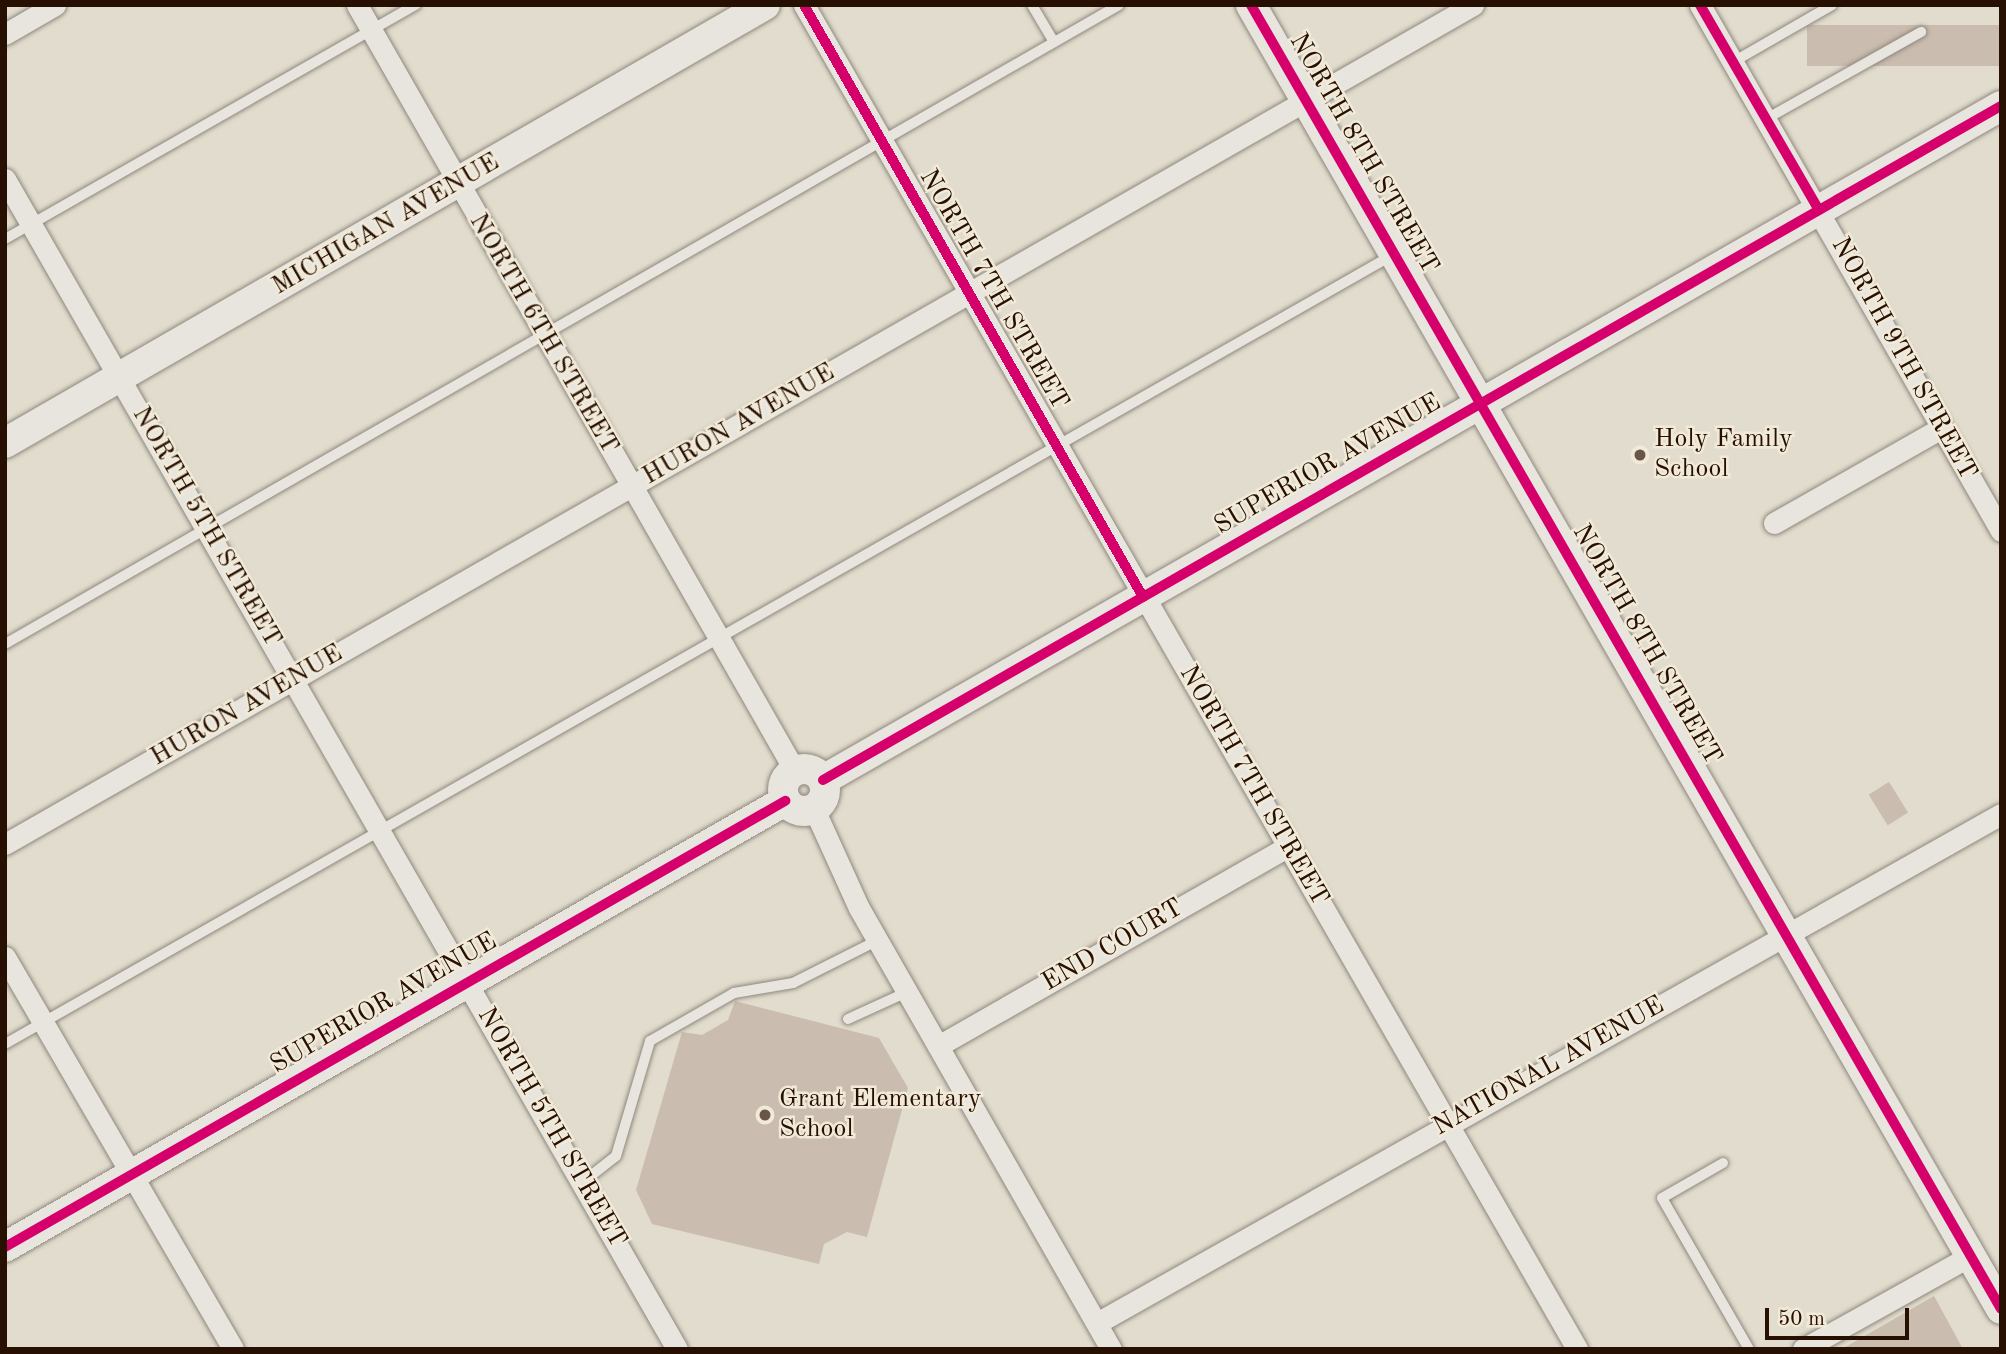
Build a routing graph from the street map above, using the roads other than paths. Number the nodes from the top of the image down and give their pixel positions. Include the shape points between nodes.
1 (55, 5) edge
2 (357, 5) edge
3 (416, 5) edge
4 (765, 5) edge
5 (804, 5) edge
6 (1032, 5) edge
7 (1119, 5) edge
8 (1251, 5) edge
9 (1473, 5) edge
10 (1700, 5) edge
11 (1832, 5) edge
12 (372, 30) junction
13 (1921, 32) dead end
14 (5, 34) edge
15 (1054, 42) junction
16 (1733, 62) junction
17 (1305, 102) junction
18 (2001, 106) edge
19 (1766, 118) junction
20 (881, 141) junction
21 (5, 179) edge
22 (456, 185) junction
23 (1819, 210) junction
24 (31, 224) junction
25 (5, 239) edge
26 (1395, 253) junction
27 (970, 293) junction
28 (544, 334) junction
29 (119, 377) junction
30 (1479, 404) junction
31 (1941, 428) junction
32 (5, 443) edge
33 (1057, 447) junction
34 (632, 486) junction
35 (1774, 523) dead end
36 (207, 527) junction
37 (2001, 531) edge
38 (1143, 597) junction
39 (720, 640) junction
40 (5, 644) edge
41 (295, 679) junction
42 (809, 775) junction
43 (785, 801) junction
44 (814, 809) junction
45 (2001, 814) edge
46 (381, 833) junction
47 (5, 844) edge
48 (1288, 846) junction
49 (1787, 936) junction
50 (878, 940) junction
51 (5, 957) edge
52 (468, 983) junction
53 (907, 992) junction
54 (848, 1019) dead end
55 (44, 1021) junction
56 (5, 1044) edge
57 (938, 1046) junction
58 (1447, 1122) junction
59 (1723, 1163) dead end
60 (132, 1175) junction
61 (583, 1182) junction
62 (5, 1247) edge
63 (1970, 1256) junction
64 (2001, 1309) edge
65 (1097, 1323) junction
66 (233, 1349) edge
67 (677, 1349) edge
68 (1111, 1349) edge
69 (1577, 1349) edge
70 (1749, 1349) edge
71 (1803, 1349) edge

1 - 14 street
2 - 12 street, NORTH 6TH STREET
3 - 12 lane
4 - 22 street, MICHIGAN AVENUE
5 - 20 street, NORTH 7TH STREET
6 - 15 lane
7 - 15 lane
8 - 17 street, NORTH 8TH STREET
9 - 17 street, HURON AVENUE
10 - 16 street, NORTH 9TH STREET
11 - 16 lane
12 - 22 street, NORTH 6TH STREET
12 - 24 lane
13 - 19 lane
15 - 20 lane
16 - 19 street, NORTH 9TH STREET
17 - 26 street, NORTH 8TH STREET
17 - 27 street, HURON AVENUE
18 - 23 street, SUPERIOR AVENUE
19 - 23 street, NORTH 9TH STREET
20 - 27 street, NORTH 7TH STREET
20 - 28 lane
21 - 24 street, NORTH 5TH STREET
22 - 28 street, NORTH 6TH STREET
22 - 29 street, MICHIGAN AVENUE
23 - 30 street, SUPERIOR AVENUE
23 - 31 street, NORTH 9TH STREET
24 - 25 lane
24 - 29 street, NORTH 5TH STREET
26 - 30 street, NORTH 8TH STREET
26 - 33 lane
27 - 33 street, NORTH 7TH STREET
27 - 34 street, HURON AVENUE
28 - 34 street, NORTH 6TH STREET
28 - 36 lane
29 - 32 street, MICHIGAN AVENUE
29 - 36 street, NORTH 5TH STREET
30 - 38 street, SUPERIOR AVENUE
30 - 49 street, NORTH 8TH STREET
31 - 35 street
31 - 37 street, NORTH 9TH STREET
33 - 38 street, NORTH 7TH STREET
33 - 39 lane
34 - 39 street, NORTH 6TH STREET
34 - 41 street, HURON AVENUE
36 - 40 lane
36 - 41 street, NORTH 5TH STREET
38 - 42 street, SUPERIOR AVENUE
38 - 48 street, NORTH 7TH STREET
39 - 42 street, NORTH 6TH STREET
39 - 46 lane
41 - 46 street, NORTH 5TH STREET
41 - 47 street, HURON AVENUE
42 - 43 street via 785,781
42 - 44 street via 824,799
43 - 44 street via 795,810
43 - 52 street, SUPERIOR AVENUE
44 - 50 street
45 - 49 street, NATIONAL AVENUE
46 - 52 street, NORTH 5TH STREET
46 - 55 lane
48 - 57 street, END COURT
48 - 58 street, NORTH 7TH STREET
49 - 58 street, NATIONAL AVENUE
49 - 63 street, NORTH 8TH STREET
50 - 53 street
50 - 61 lane via 793,984 734,992 650,1041 616,1156
51 - 55 street
52 - 60 street, SUPERIOR AVENUE
52 - 61 street, NORTH 5TH STREET
53 - 54 lane
53 - 57 street
55 - 56 lane
55 - 60 street
57 - 65 street
58 - 65 street, NATIONAL AVENUE
58 - 69 street, NORTH 7TH STREET
59 - 70 lane via 1662,1198
60 - 62 street, SUPERIOR AVENUE
60 - 66 street
61 - 67 street, NORTH 5TH STREET
63 - 64 street, NORTH 8TH STREET
63 - 71 street
65 - 68 street

